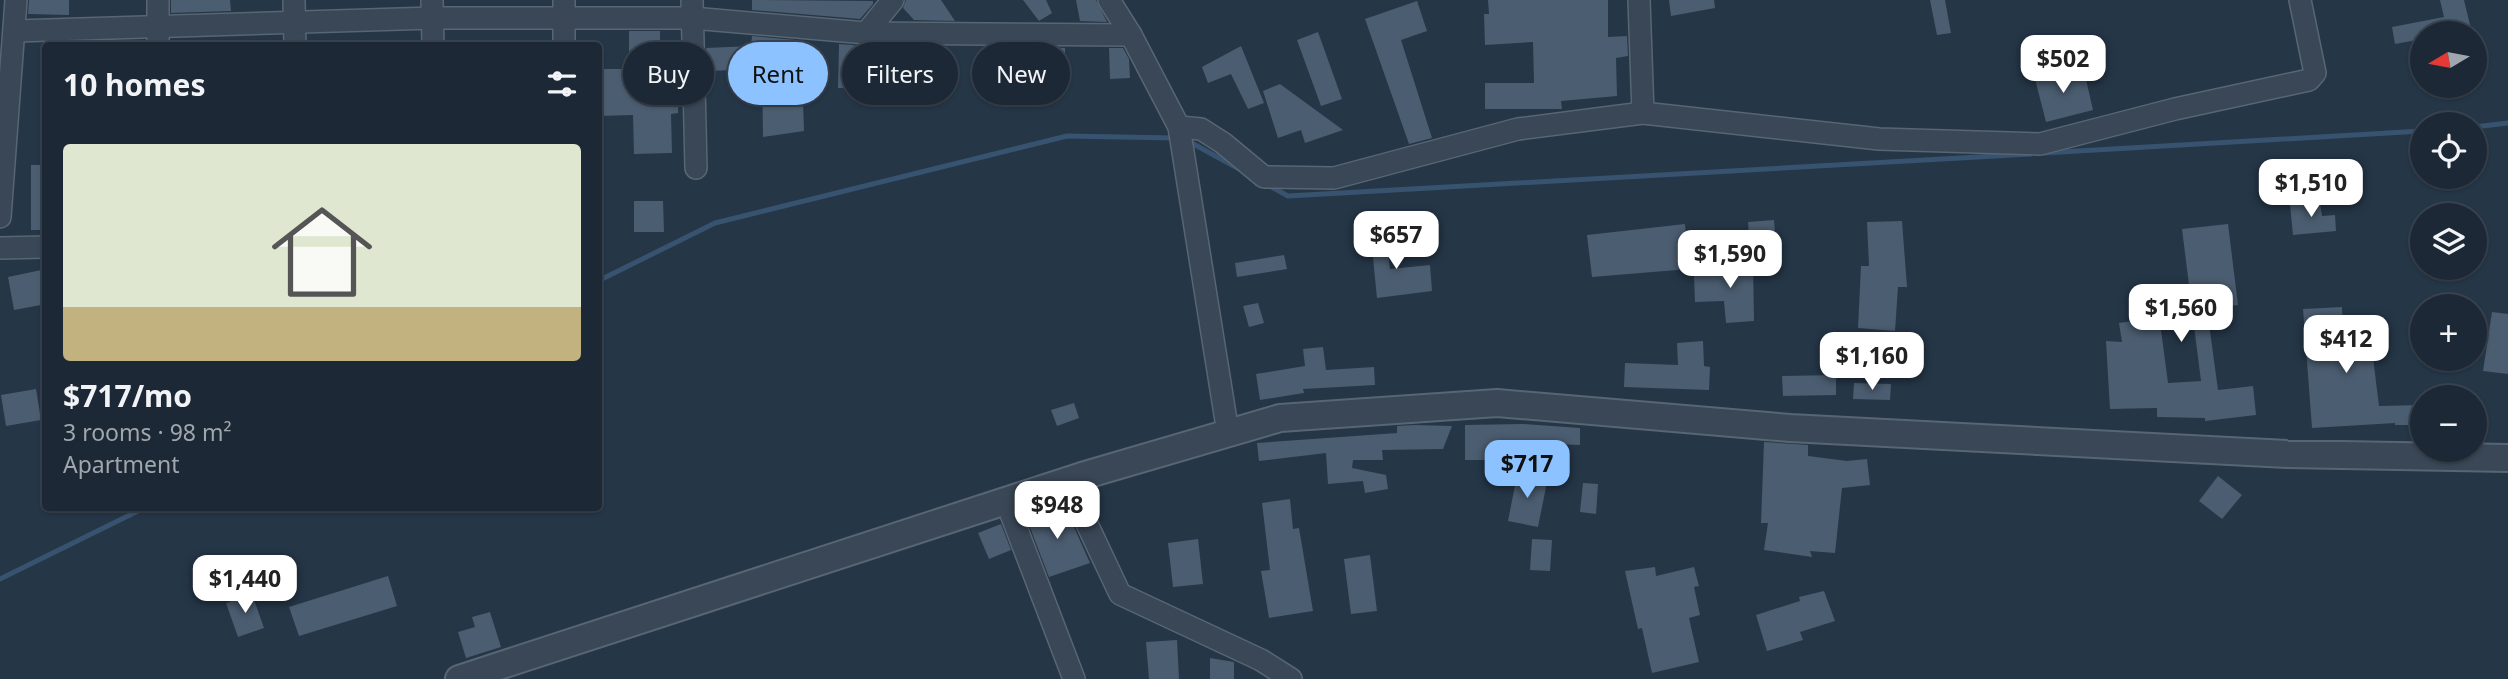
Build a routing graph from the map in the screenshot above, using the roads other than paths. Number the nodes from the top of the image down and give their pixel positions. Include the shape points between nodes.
1 (16, 0) edge
2 (158, 0) edge
3 (893, 0) edge
4 (1109, 0) edge
5 (1639, 0) edge
6 (2300, 0) edge
7 (433, 9) edge
8 (692, 9) edge
9 (295, 10) edge
10 (564, 10) edge
11 (16, 31) junction
12 (866, 33) junction
13 (157, 35) edge
14 (1131, 35) junction
15 (295, 42) edge
16 (433, 42) edge
17 (564, 42) edge
18 (1643, 113) junction
19 (1179, 127) junction
20 (696, 168) dead end
21 (0, 217) edge
22 (42, 247) edge
23 (0, 248) edge
24 (1228, 433) junction
25 (2508, 458) edge
26 (1007, 503) junction
27 (459, 679) edge
28 (1074, 679) edge
29 (1291, 679) edge

1 - 11 street
2 - 13 street
3 - 12 street
4 - 14 street
5 - 18 street
6 - 18 street via 2315,73 2309,80 2040,144 1879,139
7 - 9 street
7 - 10 street
7 - 16 street
8 - 10 street
8 - 12 street
8 - 20 street
9 - 13 street
9 - 15 street
10 - 17 street
11 - 13 street
11 - 21 street
12 - 14 street
14 - 19 street
18 - 19 street via 1518,129 1334,178 1264,177 1201,129
19 - 24 street
22 - 23 street
24 - 25 street via 1280,418 1497,403 1790,428 2287,454
24 - 26 street
26 - 27 street
26 - 28 street
26 - 29 street via 1072,492 1120,594 1261,660

